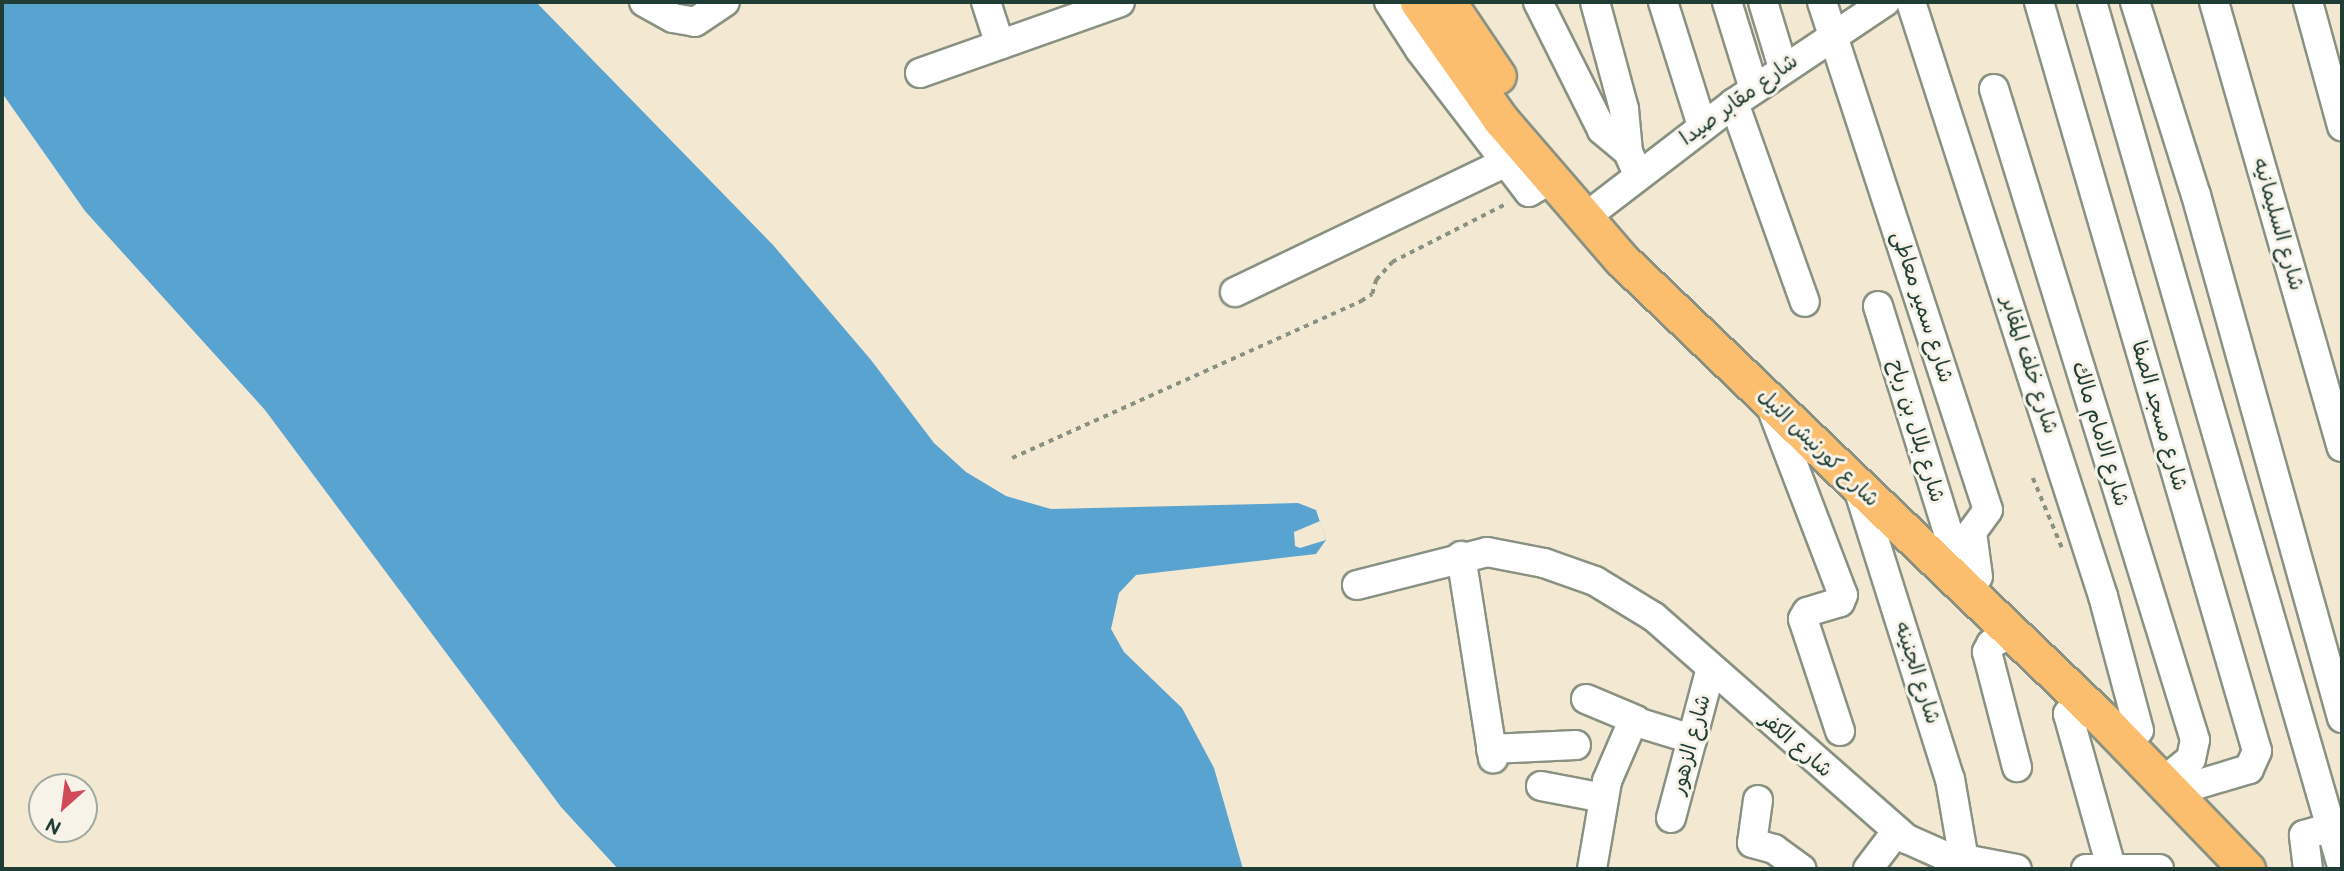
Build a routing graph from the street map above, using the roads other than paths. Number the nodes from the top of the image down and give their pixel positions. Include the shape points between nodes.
1 (643, 2) edge
2 (725, 2) edge
3 (985, 2) edge
4 (1120, 2) edge
5 (1389, 2) edge
6 (1418, 2) edge
7 (1538, 2) edge
8 (1595, 2) edge
9 (1663, 2) edge
10 (1727, 2) edge
11 (1763, 2) edge
12 (1822, 2) edge
13 (1911, 2) edge
14 (2039, 2) edge
15 (2092, 2) edge
16 (2135, 2) edge
17 (2214, 2) edge
18 (2308, 2) edge
19 (1880, 3) edge
20 (1448, 18) edge
21 (1832, 34) junction
22 (1000, 45) junction
23 (1783, 68) junction
24 (920, 74) dead end
25 (1994, 89) dead end
26 (1744, 96) junction
27 (2342, 126) edge
28 (1702, 127) junction
29 (1506, 162) junction
30 (1633, 163) junction
31 (1539, 186) junction
32 (1600, 206) junction
33 (1235, 292) dead end
34 (1805, 302) dead end
35 (1878, 306) dead end
36 (1769, 401) junction
37 (2342, 447) edge
38 (1858, 488) junction
39 (1461, 556) junction
40 (1967, 566) junction
41 (1357, 585) dead end
42 (2013, 632) junction
43 (1704, 664) junction
44 (2080, 698) junction
45 (1586, 699) dead end
46 (2342, 718) edge
47 (1636, 720) junction
48 (2138, 730) junction
49 (1840, 732) dead end
50 (1692, 739) junction
51 (1576, 746) dead end
52 (2017, 767) dead end
53 (2182, 780) junction
54 (1541, 786) dead end
55 (1604, 798) junction
56 (1758, 800) dead end
57 (1671, 818) dead end
58 (2337, 825) edge
59 (1897, 831) junction
60 (1955, 862) edge
61 (2342, 866) edge
62 (2098, 868) edge
63 (1592, 869) edge
64 (1801, 869) edge
65 (1868, 869) edge
66 (2017, 869) edge
67 (2158, 869) edge
68 (2247, 869) edge
69 (2272, 869) edge
70 (2308, 869) edge

1 - 2 street via 673,18 695,22
3 - 22 street
4 - 22 street
5 - 29 street
6 - 20 main road, شارع كورنيش النيل
7 - 30 street via 1602,130
8 - 30 street via 1624,108
9 - 28 street
10 - 26 street
11 - 23 street
12 - 21 street
13 - 48 street, شارع خلف المقابر via 2103,596
14 - 53 street, شارع مسجد الصفا via 2257,751 2249,769
15 - 58 street
16 - 46 street via 2196,195
17 - 37 street, شارع السليمانيه
18 - 27 street
19 - 21 street, شارع مقابر صيدا
20 - 31 main road, شارع كورنيش النيل
20 - 32 main road, شارع كورنيش النيل
21 - 23 street, شارع مقابر صيدا
21 - 40 street, شارع سمير معاطى via 1988,510 1972,532
22 - 24 street
23 - 26 street, شارع مقابر صيدا
25 - 53 street, شارع الامام مالك via 2195,740
26 - 28 street, شارع مقابر صيدا
26 - 34 street
28 - 30 street, شارع مقابر صيدا
29 - 31 street
29 - 33 street
30 - 32 street, شارع مقابر صيدا
31 - 36 main road, شارع كورنيش النيل
32 - 40 main road, شارع كورنيش النيل
35 - 40 street, شارع بلال بن رباح
36 - 38 main road, شارع كورنيش النيل
36 - 49 street via 1843,595 1840,602 1807,612 1803,619
38 - 42 main road, شارع كورنيش النيل
38 - 60 street, شارع الجنينه via 1951,779
39 - 41 street, شارع الكفر
39 - 43 street, شارع الكفر via 1496,553 1595,581 1654,617
39 - 51 street via 1492,753
40 - 48 main road, شارع كورنيش النيل
42 - 44 main road, شارع كورنيش النيل
42 - 52 street via 1991,644 1987,652
43 - 50 street, شارع الزهور
43 - 59 street, شارع الكفر
44 - 62 street via 2068,714
44 - 68 main road, شارع كورنيش النيل
45 - 47 street
47 - 50 street
47 - 55 street
48 - 53 main road, شارع كورنيش النيل
50 - 57 street, شارع الزهور
53 - 69 main road, شارع كورنيش النيل
54 - 55 street
55 - 63 street
56 - 64 street via 1752,843 1774,849
58 - 61 street
58 - 70 street via 2304,835
59 - 60 street, شارع الكفر
59 - 65 street
60 - 66 street, شارع الكفر
62 - 67 street

